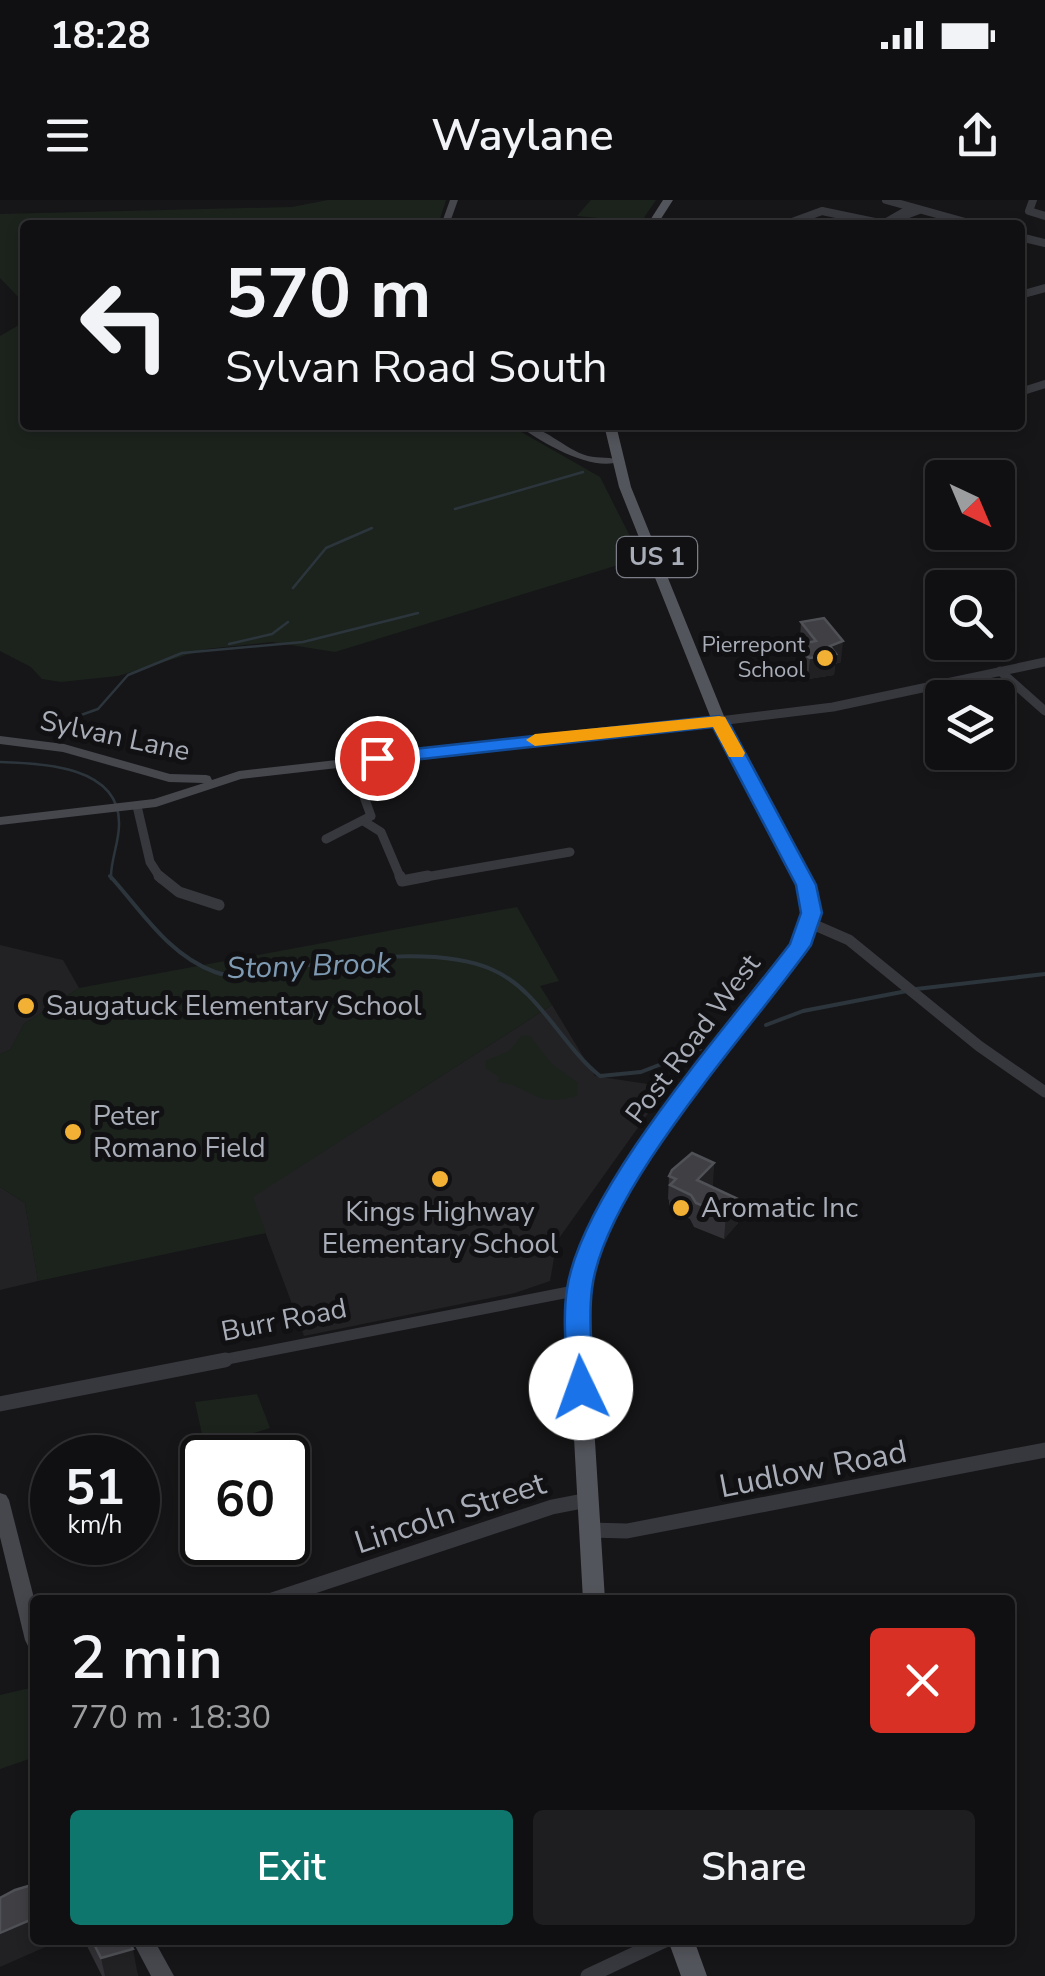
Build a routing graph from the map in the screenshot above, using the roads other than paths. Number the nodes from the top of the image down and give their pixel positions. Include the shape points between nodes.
1 (886, 200) edge
2 (1033, 200) edge
3 (915, 209) junction
4 (1045, 216) edge
5 (790, 220) edge
6 (867, 220) edge
7 (894, 220) edge
8 (957, 220) edge
9 (1045, 384) edge
10 (1034, 388) junction
11 (1025, 391) edge
12 (1045, 393) edge
13 (532, 430) edge
14 (611, 430) edge
15 (616, 460) junction
16 (1045, 662) edge
17 (1000, 671) junction
18 (1045, 711) edge
19 (719, 721) junction
20 (0, 740) edge
21 (351, 762) junction
22 (168, 778) junction
23 (220, 778) junction
24 (136, 806) junction
25 (0, 820) edge
26 (366, 822) junction
27 (326, 839) dead end
28 (570, 852) dead end
29 (219, 905) dead end
30 (810, 923) junction
31 (906, 986) joint
32 (916, 996) joint
33 (1045, 1092) edge
34 (579, 1290) junction
35 (0, 1404) edge
36 (1045, 1450) edge
37 (0, 1500) edge
38 (588, 1500) junction
39 (589, 1530) junction
40 (287, 1595) edge
41 (594, 1595) edge
42 (30, 1620) edge
43 (147, 1945) edge
44 (654, 1945) edge
45 (683, 1945) edge
46 (163, 1976) edge
47 (588, 1976) edge
48 (694, 1976) edge

1 - 3 street
2 - 4 street via 1029,211
3 - 7 street
3 - 8 street
5 - 6 street via 816,210
9 - 10 street
10 - 11 street
10 - 12 street
13 - 15 street via 586,459
14 - 15 main road, US 1
15 - 19 main road, US 1
16 - 17 street
17 - 18 street
17 - 19 street via 833,707
19 - 21 street
19 - 30 main road, US 1 via 800,868
20 - 22 street, Sylvan Lane via 64,748
21 - 23 street
21 - 26 street via 371,806
22 - 23 street, Sylvan Lane
22 - 24 street via 176,792
23 - 24 street via 166,802
24 - 25 street
24 - 29 street via 156,878 170,890
26 - 27 street
26 - 28 street via 381,832 402,881
30 - 31 street via 841,935
30 - 34 main road, Post Road West via 784,970 612,1200 591,1242
31 - 32 street
32 - 33 street
34 - 35 street, Burr Road
34 - 38 main road, Post Road West
36 - 39 street, Ludlow Road via 668,1524
37 - 42 street
38 - 39 main road, Post Road West
38 - 40 street, Lincoln Street via 552,1506
39 - 41 main road, Post Road West
43 - 46 street
44 - 47 street
45 - 48 main road

